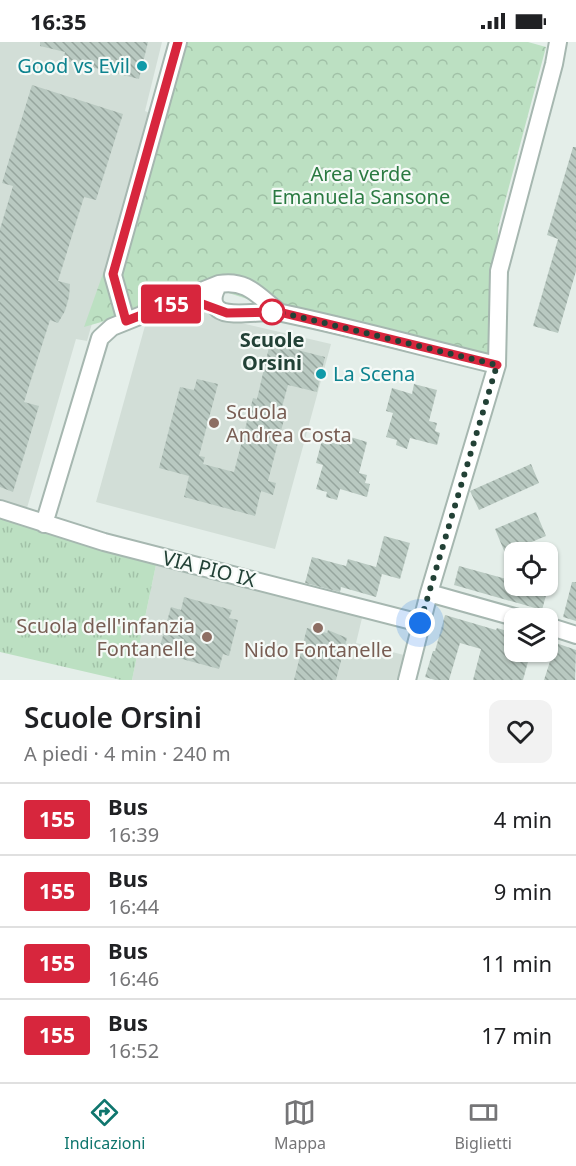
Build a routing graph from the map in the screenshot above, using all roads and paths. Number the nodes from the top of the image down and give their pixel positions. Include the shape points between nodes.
1 (178, 42) edge
2 (558, 42) edge
3 (219, 284) junction
4 (186, 298) junction
5 (219, 309) junction
6 (279, 312) junction
7 (126, 321) junction
8 (497, 365) junction
9 (0, 509) edge
10 (44, 524) junction
11 (429, 593) junction
12 (504, 614) edge
13 (420, 623) junction
14 (558, 629) edge
15 (576, 634) edge
16 (407, 680) edge

1 - 7 street via 113,274
2 - 8 street via 499,271
3 - 4 street
3 - 5 street via 213,293 213,302
3 - 6 street via 242,284
4 - 5 street
4 - 7 street
5 - 6 street via 227,313
6 - 8 street
7 - 10 street via 99,338
8 - 11 street
9 - 10 street, VIA PIO IX
10 - 13 street, VIA PIO IX
11 - 12 street
11 - 13 street
13 - 16 street
14 - 15 street

